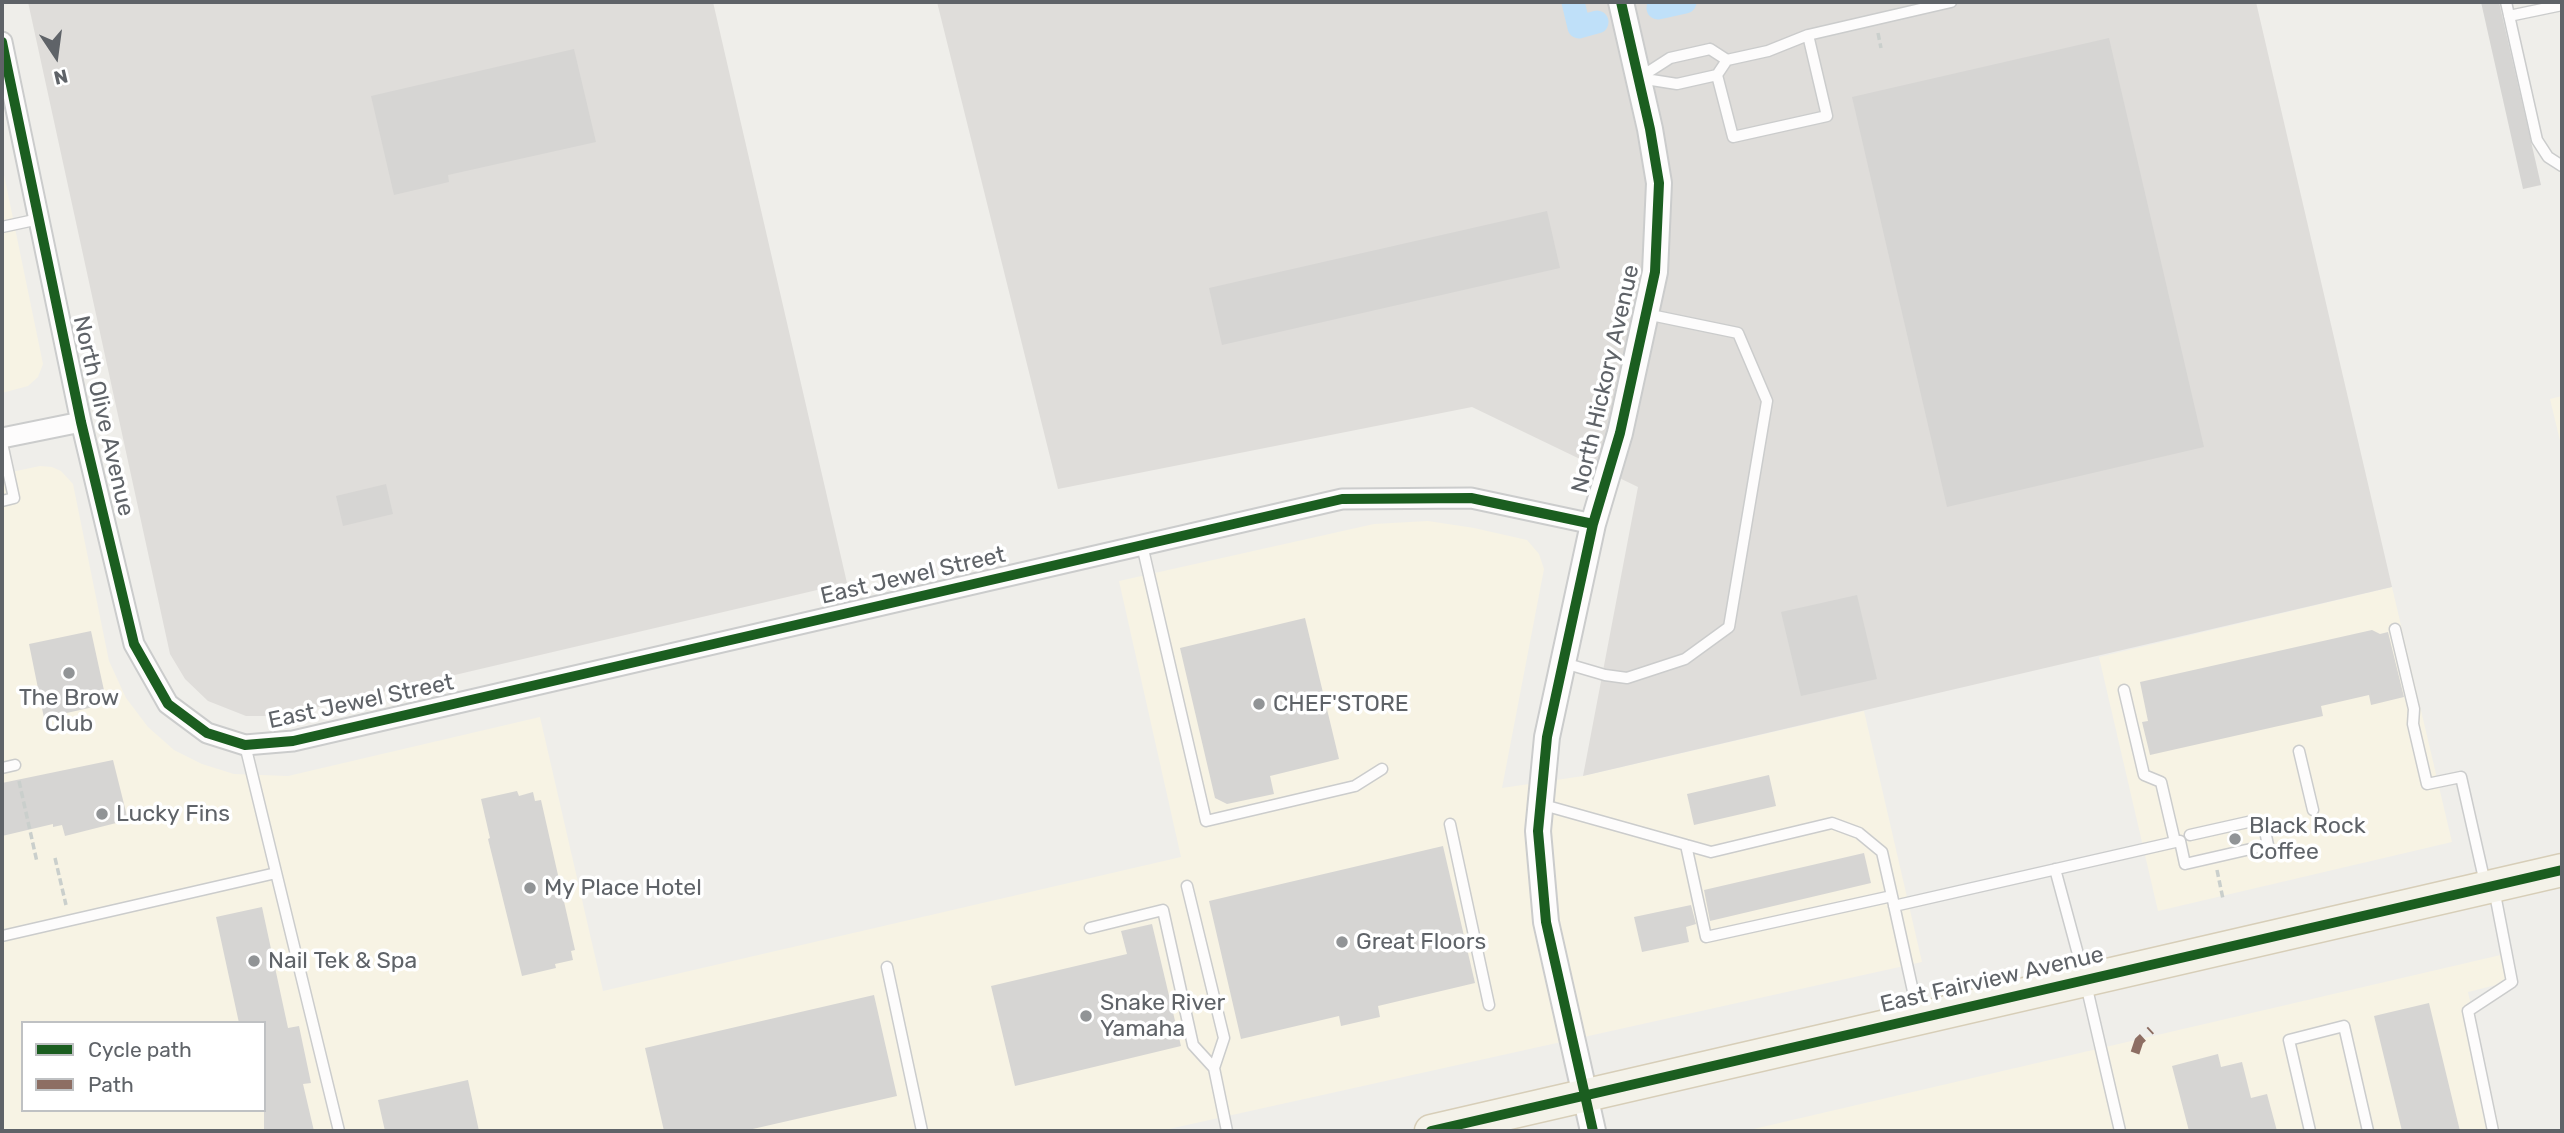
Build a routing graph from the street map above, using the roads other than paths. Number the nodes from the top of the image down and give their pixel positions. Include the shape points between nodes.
1 (1621, 2) edge
2 (1951, 2) edge
3 (2506, 2) edge
4 (2562, 5) edge
5 (2509, 16) junction
6 (1808, 35) junction
7 (3, 54) edge
8 (1727, 60) junction
9 (1717, 75) junction
10 (1639, 78) junction
11 (2562, 166) edge
12 (38, 219) junction
13 (2, 226) edge
14 (1646, 313) junction
15 (81, 422) junction
16 (2, 441) edge
17 (2, 501) edge
18 (1593, 524) junction
19 (1142, 545) junction
20 (2395, 629) dead end
21 (1563, 663) junction
22 (2124, 690) dead end
23 (245, 745) junction
24 (2299, 751) dead end
25 (15, 765) road end
26 (2, 768) edge
27 (1382, 769) dead end
28 (1540, 804) junction
29 (2313, 810) dead end
30 (1450, 824) dead end
31 (2190, 835) dead end
32 (2180, 841) dead end
33 (1686, 845) junction
34 (2055, 869) junction
35 (2562, 870) edge
36 (276, 873) junction
37 (1187, 886) dead end
38 (2490, 886) junction
39 (1893, 901) junction
40 (1090, 928) dead end
41 (2, 936) edge
42 (887, 967) dead end
43 (2085, 980) junction
44 (1489, 1005) dead end
45 (1919, 1018) junction
46 (1214, 1068) junction
47 (1584, 1095) junction
48 (339, 1131) edge
49 (922, 1131) edge
50 (1227, 1131) edge
51 (1431, 1131) edge
52 (1593, 1131) edge
53 (2120, 1131) edge
54 (2310, 1131) edge
55 (2368, 1131) edge
56 (2493, 1131) edge

1 - 10 street, North Hickory Avenue
2 - 6 lane
3 - 5 lane
4 - 5 lane
5 - 11 lane via 2537,139 2548,157
6 - 8 lane
6 - 9 lane via 1827,116 1732,136
7 - 12 street, North Olive Avenue
8 - 9 lane
8 - 10 lane via 1710,49 1670,58
9 - 10 lane via 1676,84
10 - 14 street, North Hickory Avenue via 1659,183 1655,272
12 - 13 lane
12 - 15 street, North Olive Avenue
14 - 18 street, North Hickory Avenue via 1620,433
14 - 21 lane via 1738,333 1767,401 1729,627 1685,659 1627,678
15 - 16 street
15 - 23 street, North Olive Avenue via 134,644 168,704 207,733
16 - 17 lane via 14,498
18 - 19 street, East Jewel Street via 1471,498 1342,499
18 - 21 street, North Hickory Avenue
19 - 23 street, East Jewel Street via 293,741
19 - 27 lane via 1206,821 1355,786
20 - 38 lane via 2427,784 2460,777
21 - 28 street, North Hickory Avenue via 1546,741
22 - 34 lane via 2144,775 2161,782 2175,842
23 - 36 lane
24 - 29 lane
25 - 26 lane
28 - 33 lane
28 - 47 street, North Hickory Avenue via 1546,922
30 - 44 lane
31 - 32 lane via 2263,822 2268,845 2185,864
33 - 39 lane via 1711,852 1832,824 1860,833 1882,852
33 - 39 lane via 1706,937
34 - 39 lane
34 - 43 lane
35 - 38 main road, East Fairview Avenue
36 - 41 lane
36 - 48 lane
37 - 46 lane via 1224,1038
38 - 43 main road, East Fairview Avenue
38 - 56 lane via 2512,982 2468,1010
39 - 45 lane
40 - 46 lane via 1163,910 1193,1045
42 - 49 lane
43 - 45 main road, East Fairview Avenue
43 - 53 lane
45 - 47 main road, East Fairview Avenue
46 - 50 lane
47 - 51 main road, East Fairview Avenue
47 - 52 street, North Hickory Avenue
54 - 55 lane via 2289,1040 2344,1026

